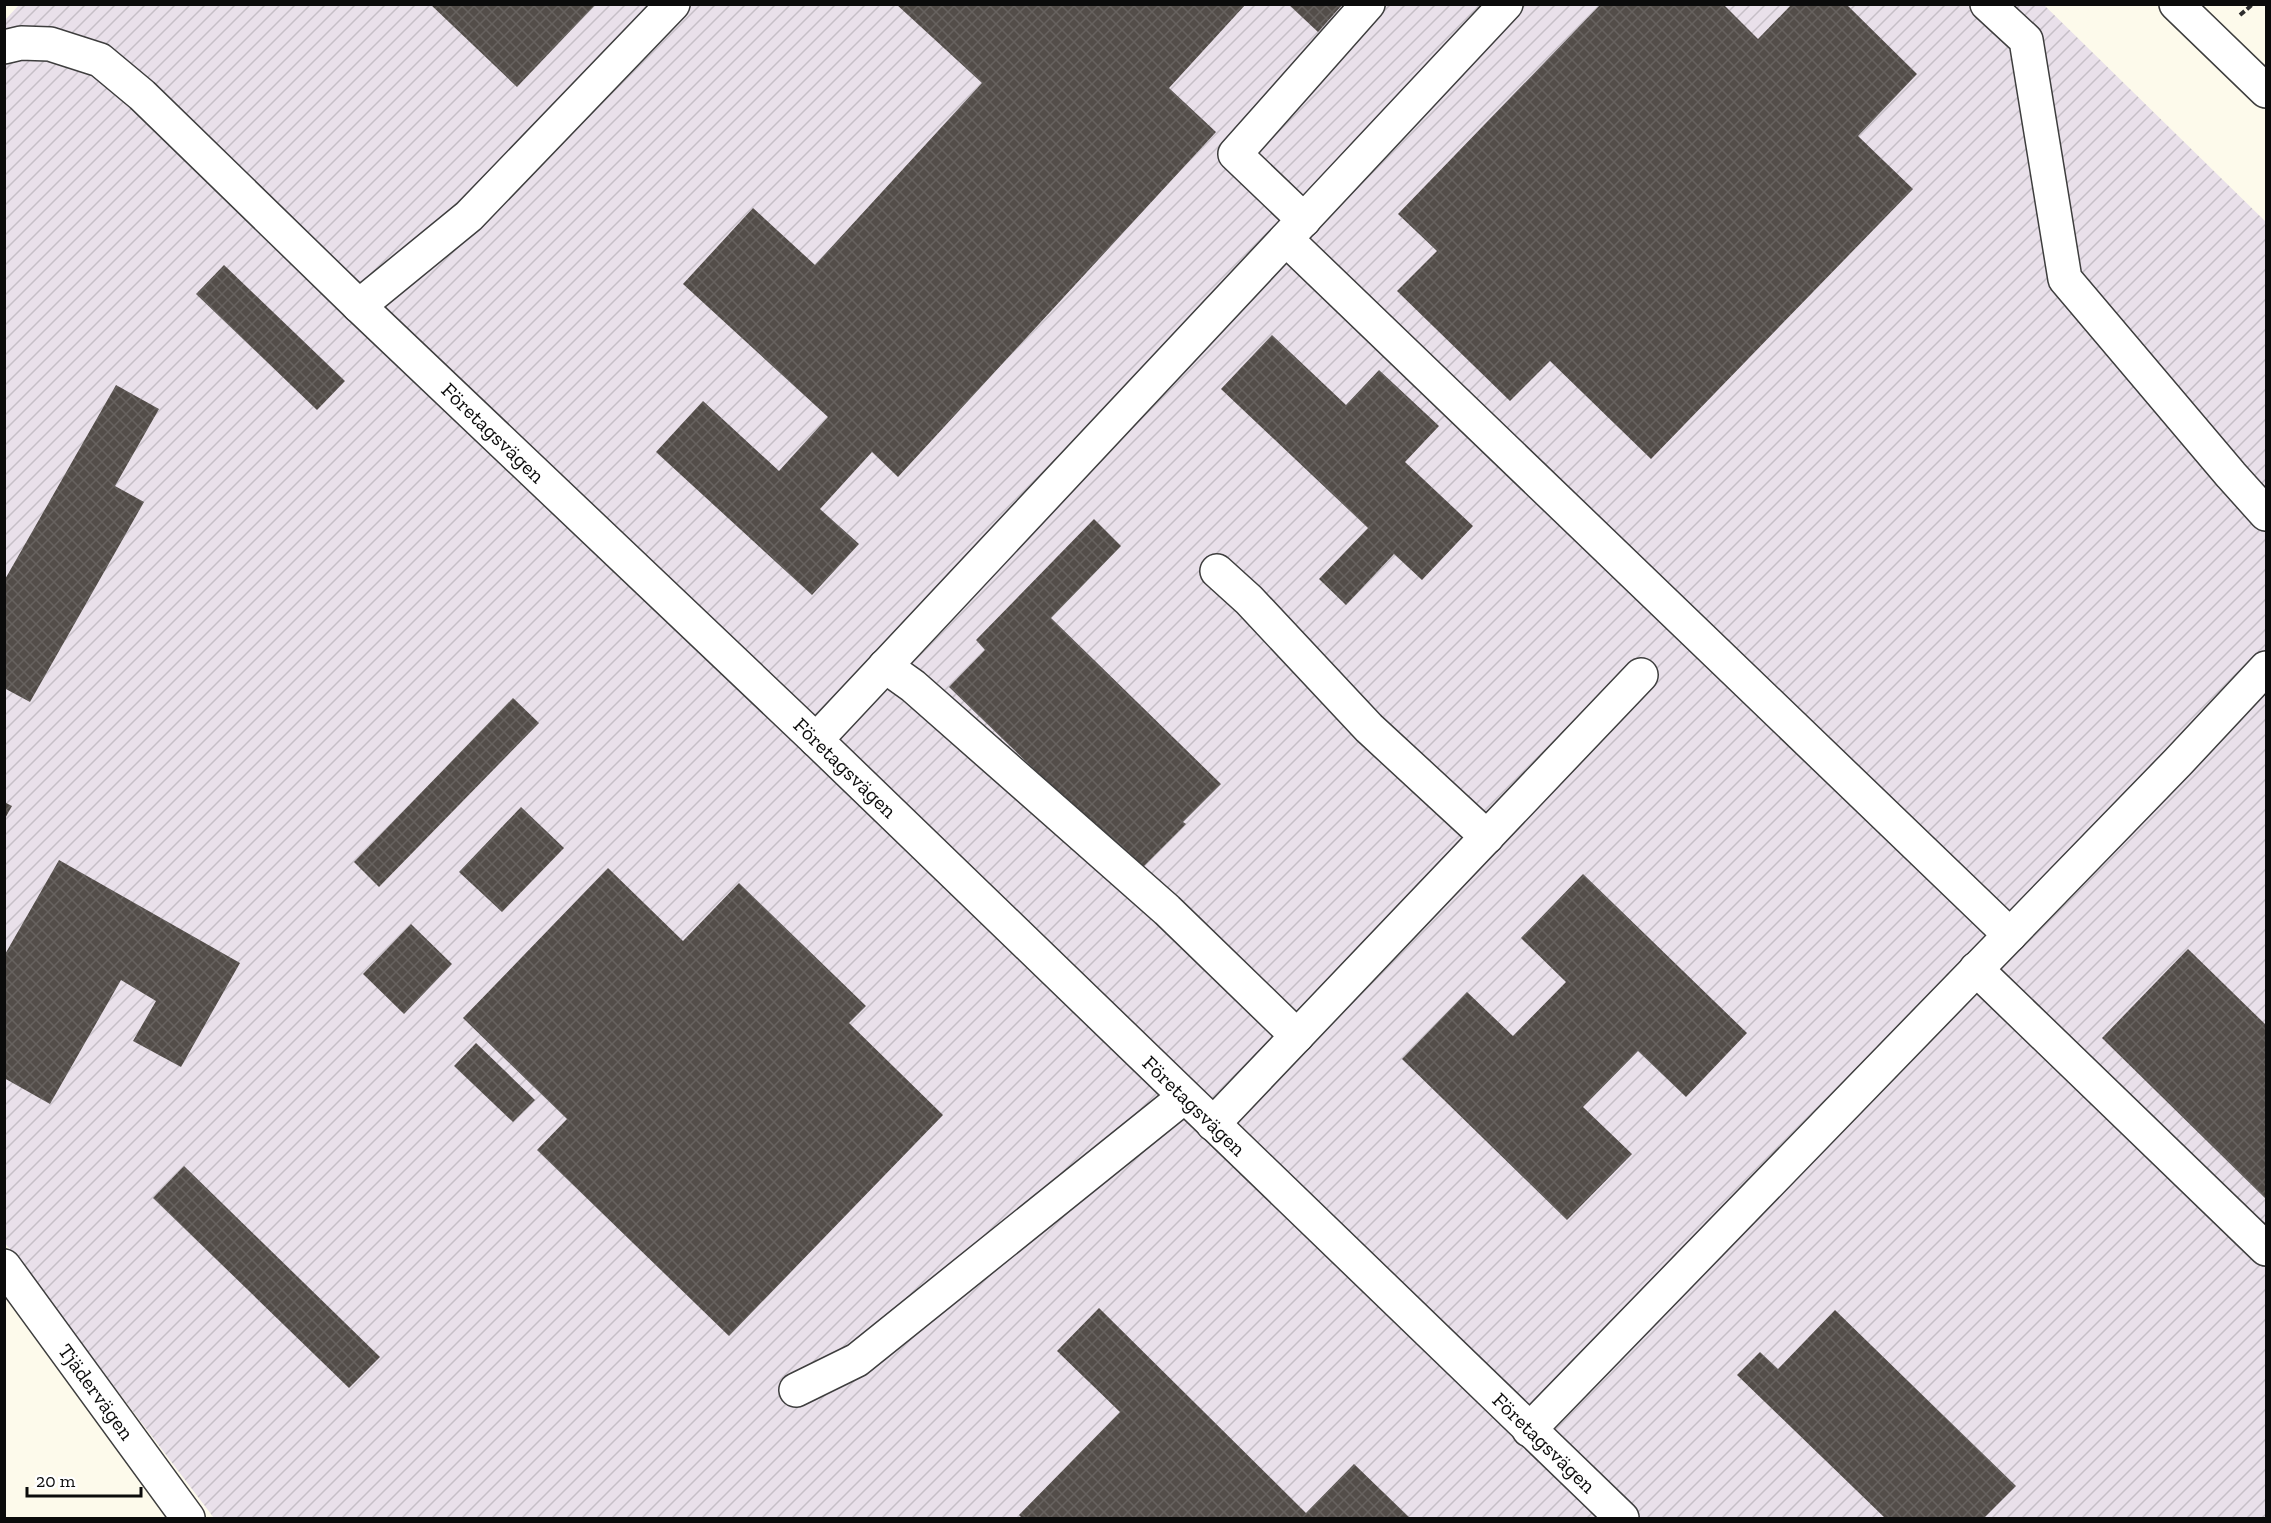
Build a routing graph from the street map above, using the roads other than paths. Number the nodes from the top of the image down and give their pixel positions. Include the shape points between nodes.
1 (673, 4) edge
2 (1368, 4) edge
3 (1506, 4) edge
4 (1987, 4) edge
5 (2176, 4) edge
6 (4, 47) edge
7 (2266, 91) edge
8 (1295, 230) junction
9 (359, 306) junction
10 (2266, 514) edge
11 (1217, 572) dead end
12 (885, 666) junction
13 (2266, 668) edge
14 (1641, 675) dead end
15 (816, 740) junction
16 (1487, 837) junction
17 (2010, 935) junction
18 (1976, 969) junction
19 (1297, 1035) junction
20 (1184, 1096) junction
21 (1213, 1124) junction
22 (2266, 1250) edge
23 (4, 1266) edge
24 (796, 1390) dead end
25 (1529, 1430) junction
26 (188, 1518) edge
27 (1622, 1518) edge

1 - 9 street via 469,216
2 - 8 street via 1234,154
3 - 8 street
4 - 10 street via 2026,40 2065,279
5 - 7 street
6 - 9 street, Företagsvägen via 50,44 100,60
8 - 12 street
8 - 17 street
9 - 15 street, Företagsvägen
11 - 16 street via 1249,600 1369,728
12 - 15 street
12 - 19 street via 913,686 1167,910
13 - 17 street
14 - 16 street
15 - 20 street, Företagsvägen
16 - 19 street
17 - 18 street
18 - 22 street
18 - 25 street
19 - 21 street
20 - 21 street, Företagsvägen
20 - 24 street via 857,1360
21 - 25 street, Företagsvägen
23 - 26 street, Tjädervägen
25 - 27 street, Företagsvägen

